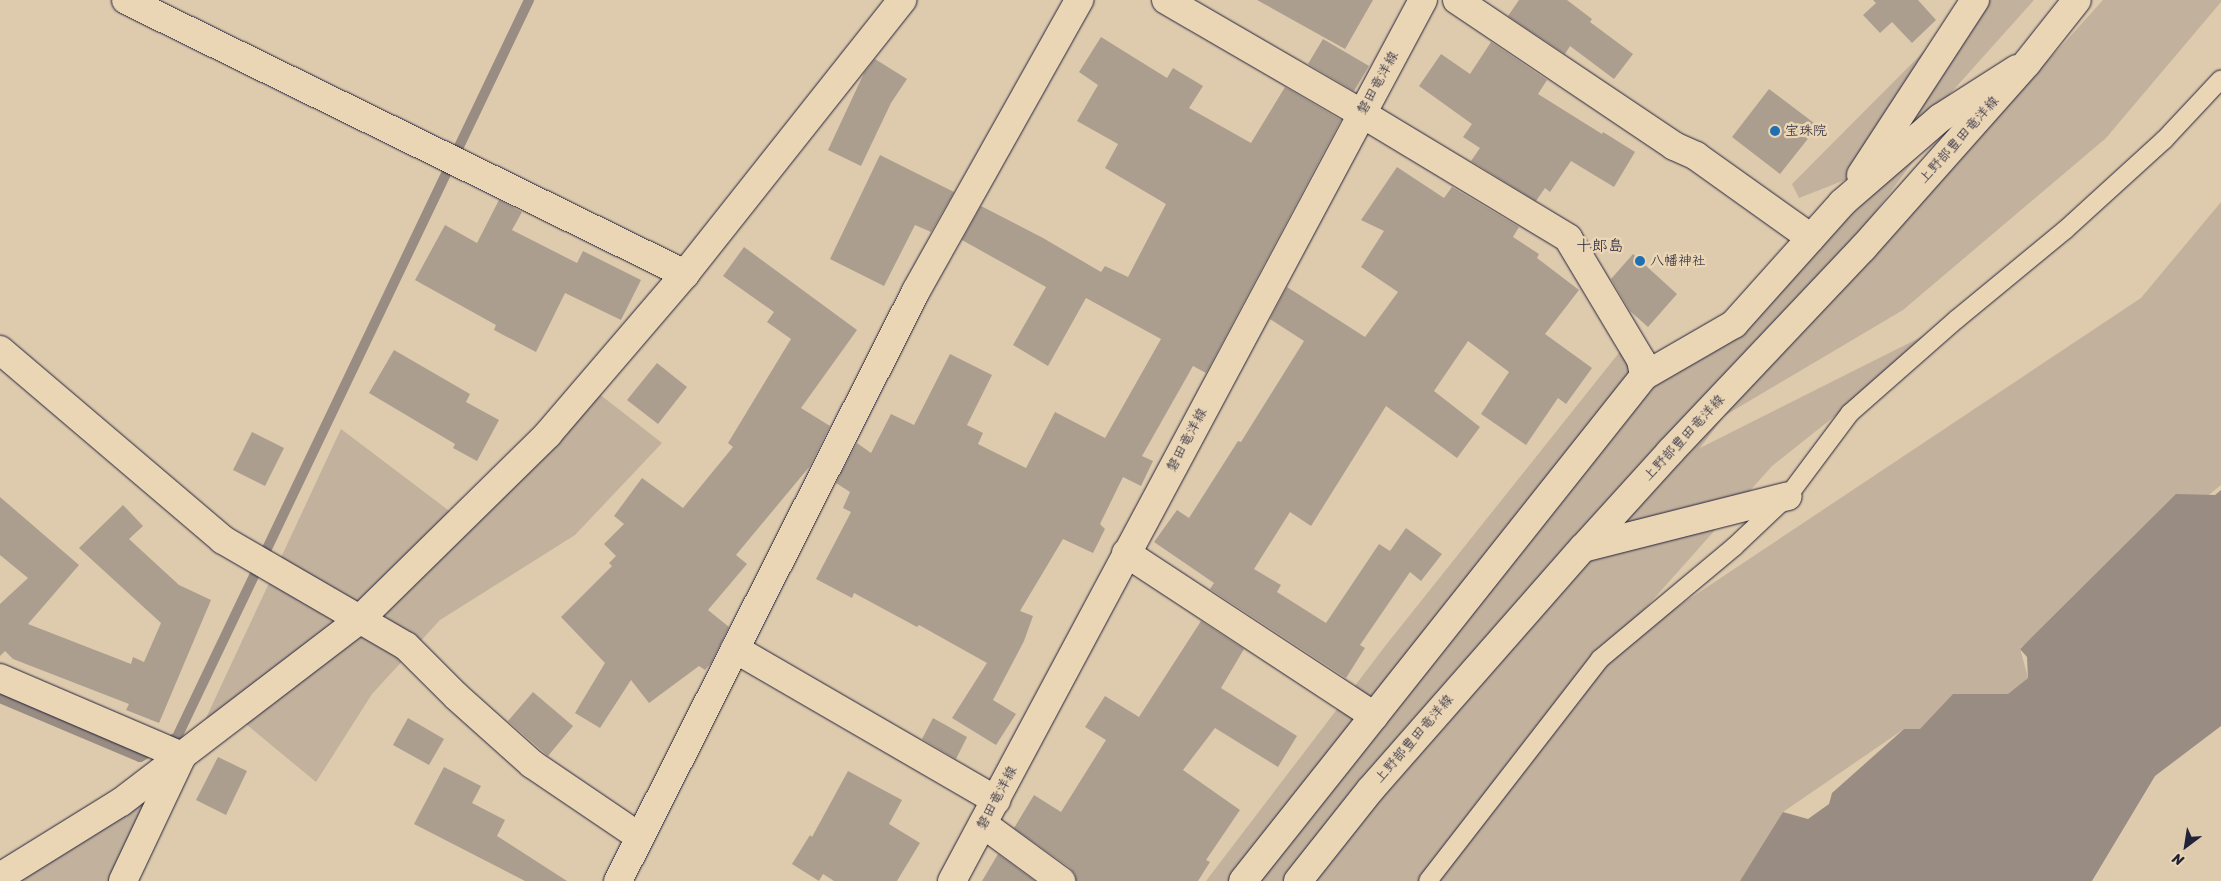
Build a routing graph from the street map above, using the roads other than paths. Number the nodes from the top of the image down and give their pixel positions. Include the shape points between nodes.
1 (126, 0) edge
2 (902, 0) edge
3 (1078, 0) edge
4 (1166, 0) edge
5 (1423, 0) edge
6 (1457, 0) edge
7 (1975, 0) edge
8 (2077, 0) edge
9 (2027, 63) junction
10 (2221, 79) edge
11 (1361, 113) junction
12 (1842, 203) junction
13 (1811, 238) junction
14 (685, 274) junction
15 (0, 350) edge
16 (1644, 376) junction
17 (1788, 496) junction
18 (1583, 548) junction
19 (1126, 554) junction
20 (359, 620) junction
21 (735, 649) junction
22 (0, 678) edge
23 (1374, 716) junction
24 (182, 756) junction
25 (996, 800) junction
26 (983, 824) junction
27 (640, 837) junction
28 (0, 876) edge
29 (122, 881) edge
30 (618, 881) edge
31 (952, 881) edge
32 (1061, 881) edge
33 (1243, 881) edge
34 (1298, 881) edge
35 (1428, 881) edge

1 - 14 street
2 - 14 street
3 - 21 street via 916,291
4 - 11 street
5 - 11 street, 磐田竜洋線
6 - 13 street via 1674,146 1696,156
7 - 12 street
8 - 9 street, 上野部豊田竜洋線
9 - 12 street via 1940,118
9 - 18 street, 上野部豊田竜洋線 via 1863,248
10 - 17 lane via 2164,140 2072,224 1850,413
11 - 16 street via 1568,238 1641,360
11 - 19 street, 磐田竜洋線
12 - 13 street
13 - 16 street via 1734,324
14 - 20 street via 548,434
15 - 20 street via 223,540
16 - 23 street
17 - 18 street
17 - 35 lane via 1734,547 1600,659
18 - 34 street, 上野部豊田竜洋線 via 1371,789
19 - 23 street
19 - 25 street, 磐田竜洋線
20 - 24 street
20 - 27 street via 406,646 532,764
21 - 25 street
21 - 27 street
22 - 24 street
23 - 33 street
24 - 28 street via 121,802
24 - 29 street
25 - 26 street, 磐田竜洋線
26 - 31 street, 磐田竜洋線
26 - 32 street
27 - 30 street

